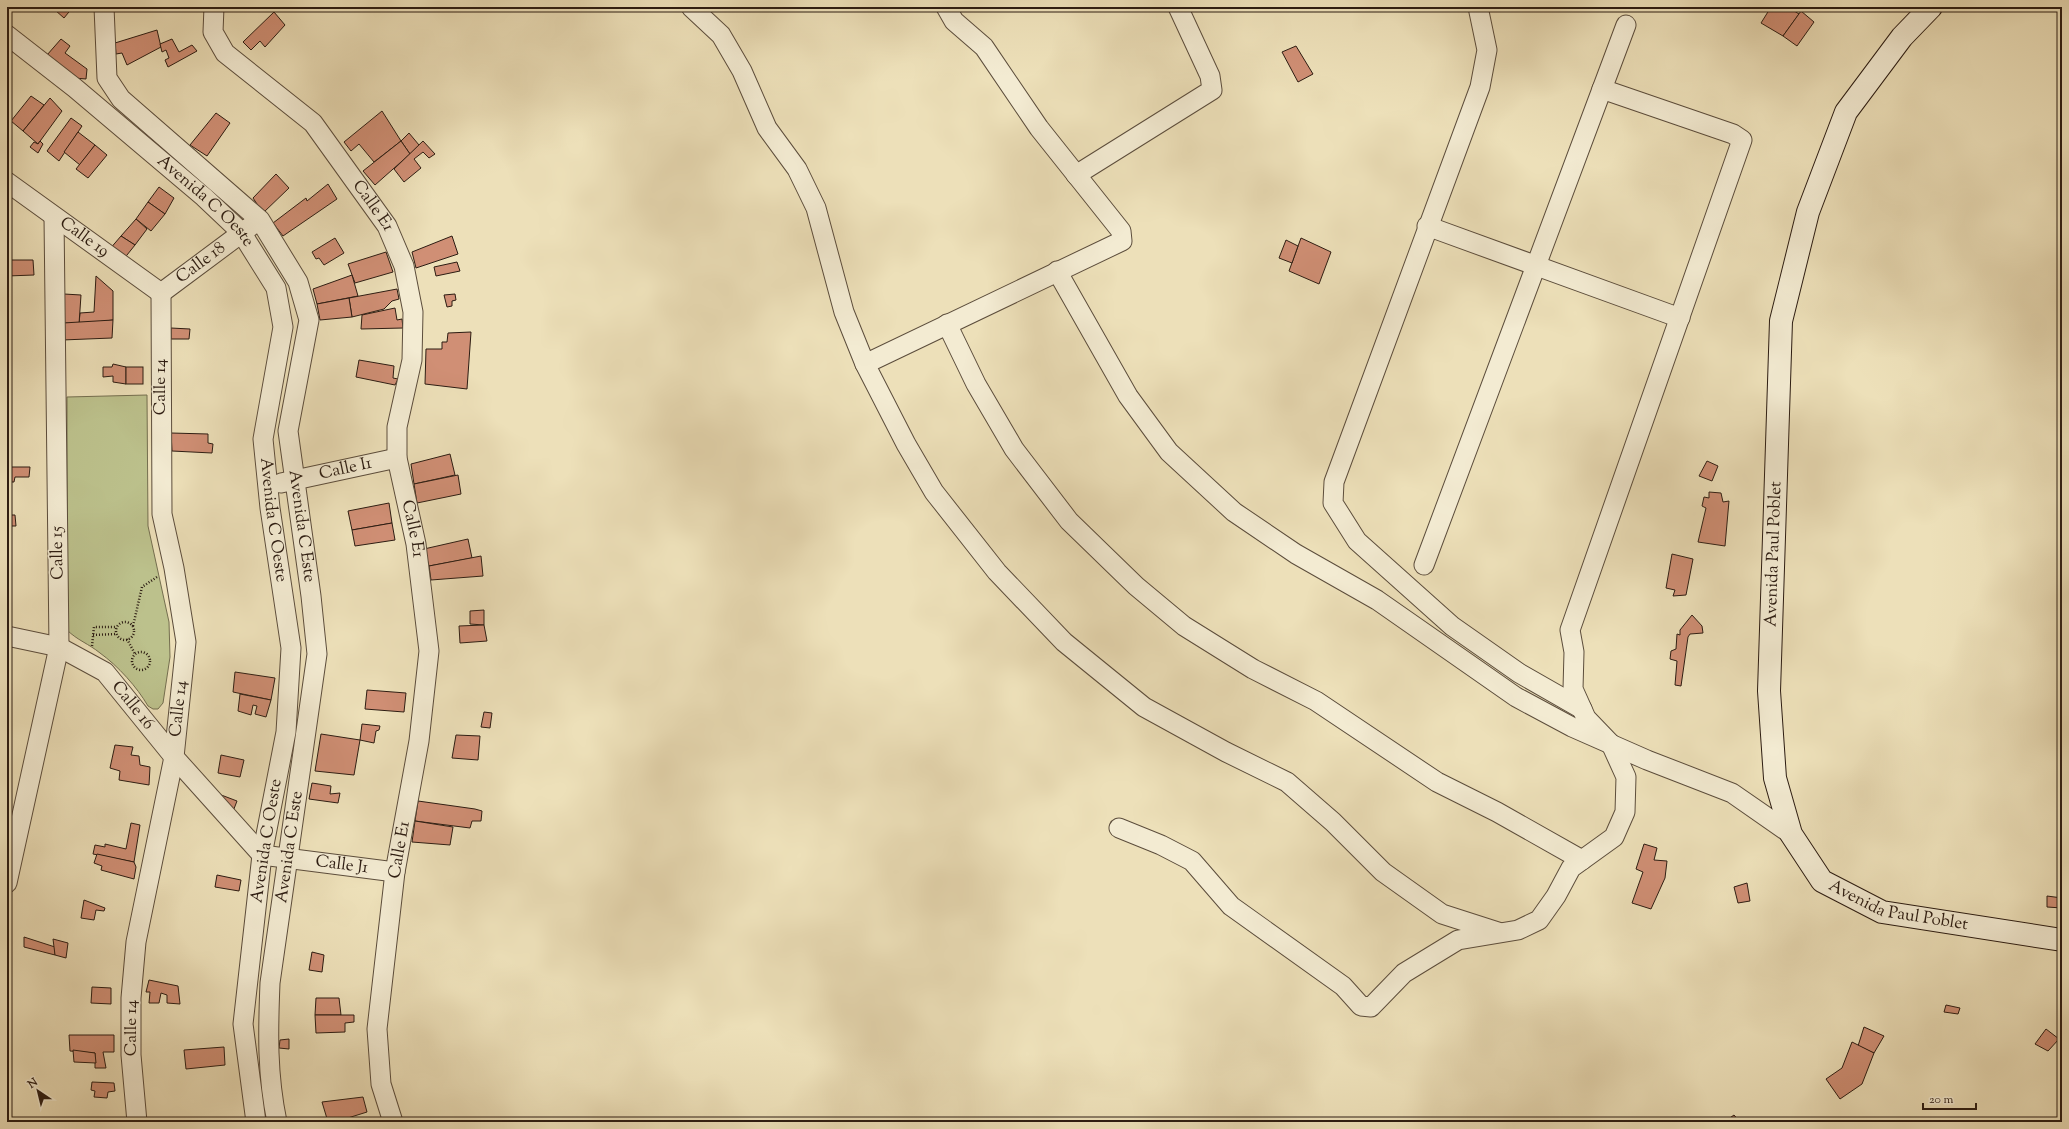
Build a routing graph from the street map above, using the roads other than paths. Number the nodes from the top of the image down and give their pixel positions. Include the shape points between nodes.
1 (104, 7) edge
2 (214, 7) edge
3 (691, 7) edge
4 (946, 7) edge
5 (1178, 7) edge
6 (1478, 7) edge
7 (1931, 7) edge
8 (1626, 25) dead end
9 (7, 35) edge
10 (1602, 89) junction
11 (1076, 175) junction
12 (7, 182) edge
13 (54, 217) junction
14 (260, 220) junction
15 (1427, 226) junction
16 (241, 232) junction
17 (1537, 264) junction
18 (1057, 271) junction
19 (161, 293) junction
20 (1680, 318) junction
21 (947, 324) junction
22 (865, 364) junction
23 (397, 458) junction
24 (294, 481) junction
25 (268, 486) junction
26 (1424, 565) dead end
27 (7, 636) edge
28 (58, 647) junction
29 (1582, 709) junction
30 (1611, 744) junction
31 (174, 757) junction
32 (1119, 828) dead end
33 (1791, 834) junction
34 (262, 855) junction
35 (289, 858) junction
36 (1582, 860) junction
37 (395, 872) junction
38 (7, 883) edge
39 (1502, 933) junction
40 (2062, 940) edge
41 (137, 1122) edge
42 (256, 1122) edge
43 (277, 1122) edge
44 (393, 1122) edge

1 - 14 street, Avenida C Este via 107,78 121,99
2 - 23 street, Calle E1 via 213,32 225,53 313,123 387,226 404,266 413,312 412,360 397,427
3 - 22 street via 721,35 742,71 767,128 797,169 816,208 844,312
4 - 11 street via 954,21 984,47 1039,128
5 - 11 street via 1210,76 1212,90
6 - 15 street via 1487,50 1480,87
7 - 33 main road, Avenida Paul Poblet via 1902,37 1846,112 1808,212 1781,321 1769,691 1775,778
8 - 10 street
9 - 16 street, Avenida C Oeste via 75,88
10 - 17 street
10 - 20 street via 1733,134 1742,140
11 - 18 street via 1121,231 1122,241
12 - 13 street, Calle 19
13 - 19 street, Calle 19
13 - 28 street, Calle 15
14 - 16 street, Calle 18
14 - 24 street, Avenida C Este via 298,282 309,320 288,431
15 - 17 street
15 - 29 street via 1334,482 1333,503 1357,541 1452,626 1519,673
16 - 19 street, Calle 18
16 - 25 street, Avenida C Oeste via 276,288 283,327 263,439
17 - 20 street
17 - 26 street
18 - 21 street
18 - 30 street via 1128,396 1169,452 1234,512 1296,554 1377,600 1516,697 1572,727
19 - 31 street, Calle 14 via 162,514 174,565 186,642
20 - 29 street via 1570,630 1574,652 1573,689
21 - 22 street
21 - 36 street via 976,384 1014,449 1069,521 1136,586 1184,626 1253,669 1316,701 1437,782
22 - 39 street via 934,492 997,572 1064,642 1144,706 1226,752 1287,782 1384,872 1442,914
23 - 24 street, Calle I1
23 - 37 street, Calle E1 via 416,544 429,651 419,741
24 - 25 street, Calle I1
24 - 35 street, Avenida C Este via 317,654
25 - 34 street, Avenida C Oeste via 291,648 286,732
27 - 28 street, Calle 16
28 - 31 street, Calle 16 via 105,672
28 - 38 street, Calle 15
29 - 30 street via 1586,718
30 - 33 street via 1732,793
30 - 36 street via 1626,777 1625,812 1614,837
31 - 34 street, Calle 16
31 - 41 street, Calle 14 via 136,942 131,998 131,1048
32 - 39 street via 1192,861 1231,906 1343,986 1360,1006 1371,1007 1404,972 1458,940
33 - 40 main road, Avenida Paul Poblet via 1822,881 1882,912
34 - 35 street, Calle J1
34 - 42 street, Avenida C Oeste via 243,1024
35 - 37 street, Calle J1
35 - 43 street, Avenida C Este via 270,983 270,1092
36 - 39 street via 1571,868 1539,920 1518,930
37 - 44 street, Calle E1 via 377,1029 381,1084

